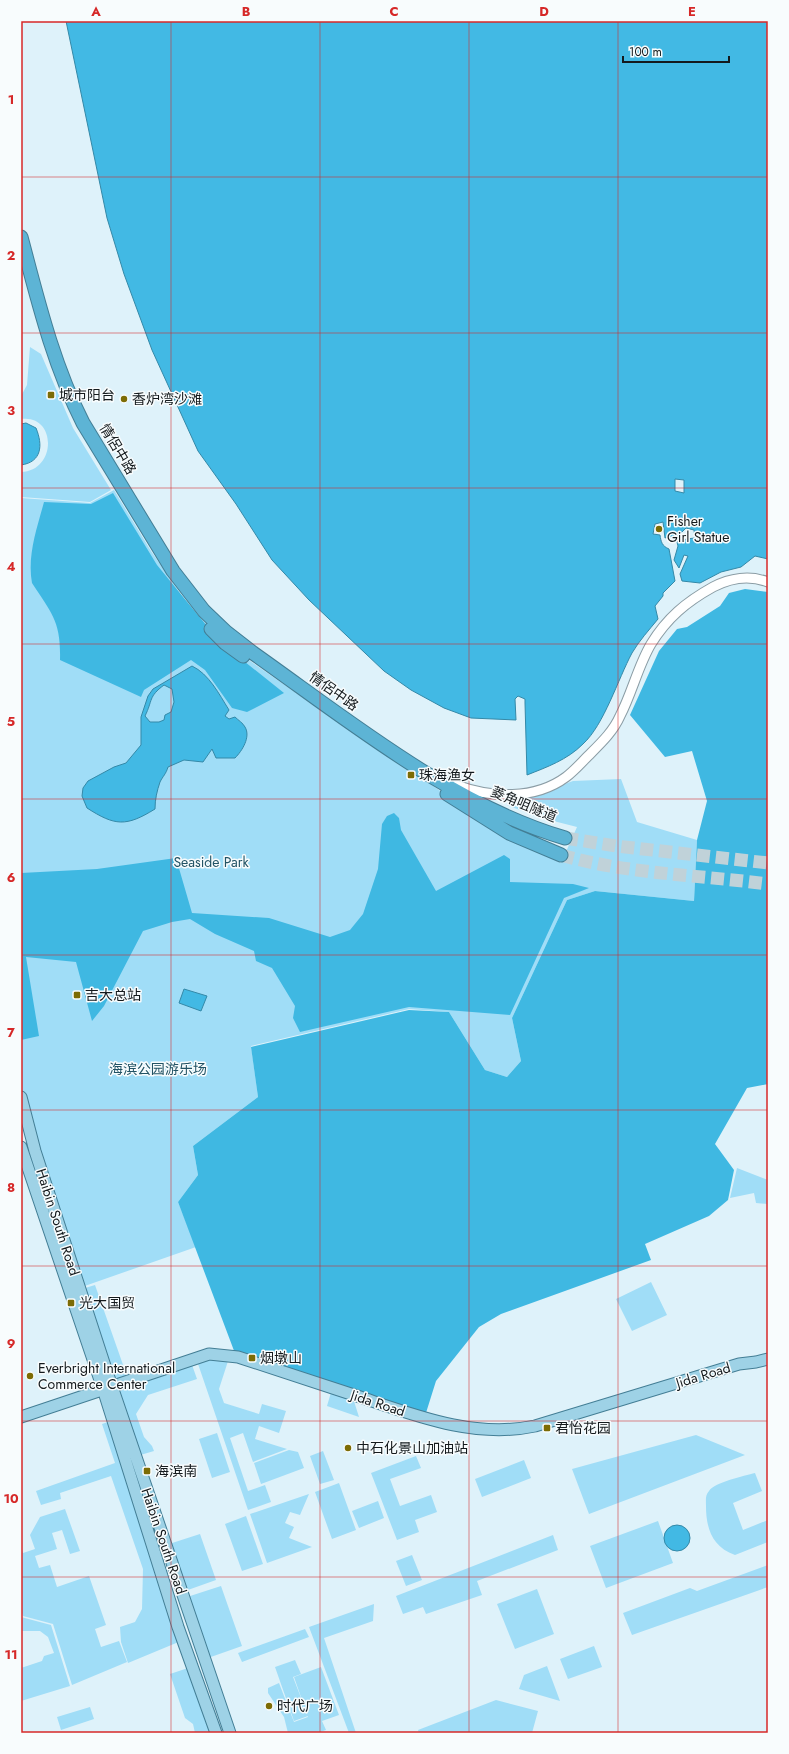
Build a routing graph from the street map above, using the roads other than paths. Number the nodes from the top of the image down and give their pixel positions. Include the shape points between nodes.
1 (21, 237) edge
2 (21, 272) edge
3 (768, 582) edge
4 (431, 780) junction
5 (565, 838) tunnel mouth
6 (561, 855) tunnel mouth
7 (21, 1097) edge
8 (21, 1147) edge
9 (767, 1358) edge
10 (107, 1388) junction
11 (21, 1416) edge
12 (216, 1733) edge
13 (230, 1733) edge

1 - 4 highway, 情侶中路 via 49,341 70,399 160,551 188,592 226,632 253,653
2 - 4 highway, 情侶中路 via 47,363 76,427 151,551 186,602 225,643 369,743
3 - 4 street, 情侶中路 via 743,578 726,580 686,603 673,615 651,644 611,733 566,777 544,789 511,795 467,789
4 - 5 highway, 菱角咀隧道 via 517,821
4 - 6 highway, 菱角咀隧道 via 509,833
7 - 10 main road, Haibin South Road
8 - 10 main road, Haibin South Road
9 - 10 main road, Jida Road via 739,1364 535,1426 504,1430 436,1422 238,1357 209,1354
10 - 11 main road, Jida Road
10 - 12 main road, Haibin South Road via 182,1638
10 - 13 main road, Haibin South Road

